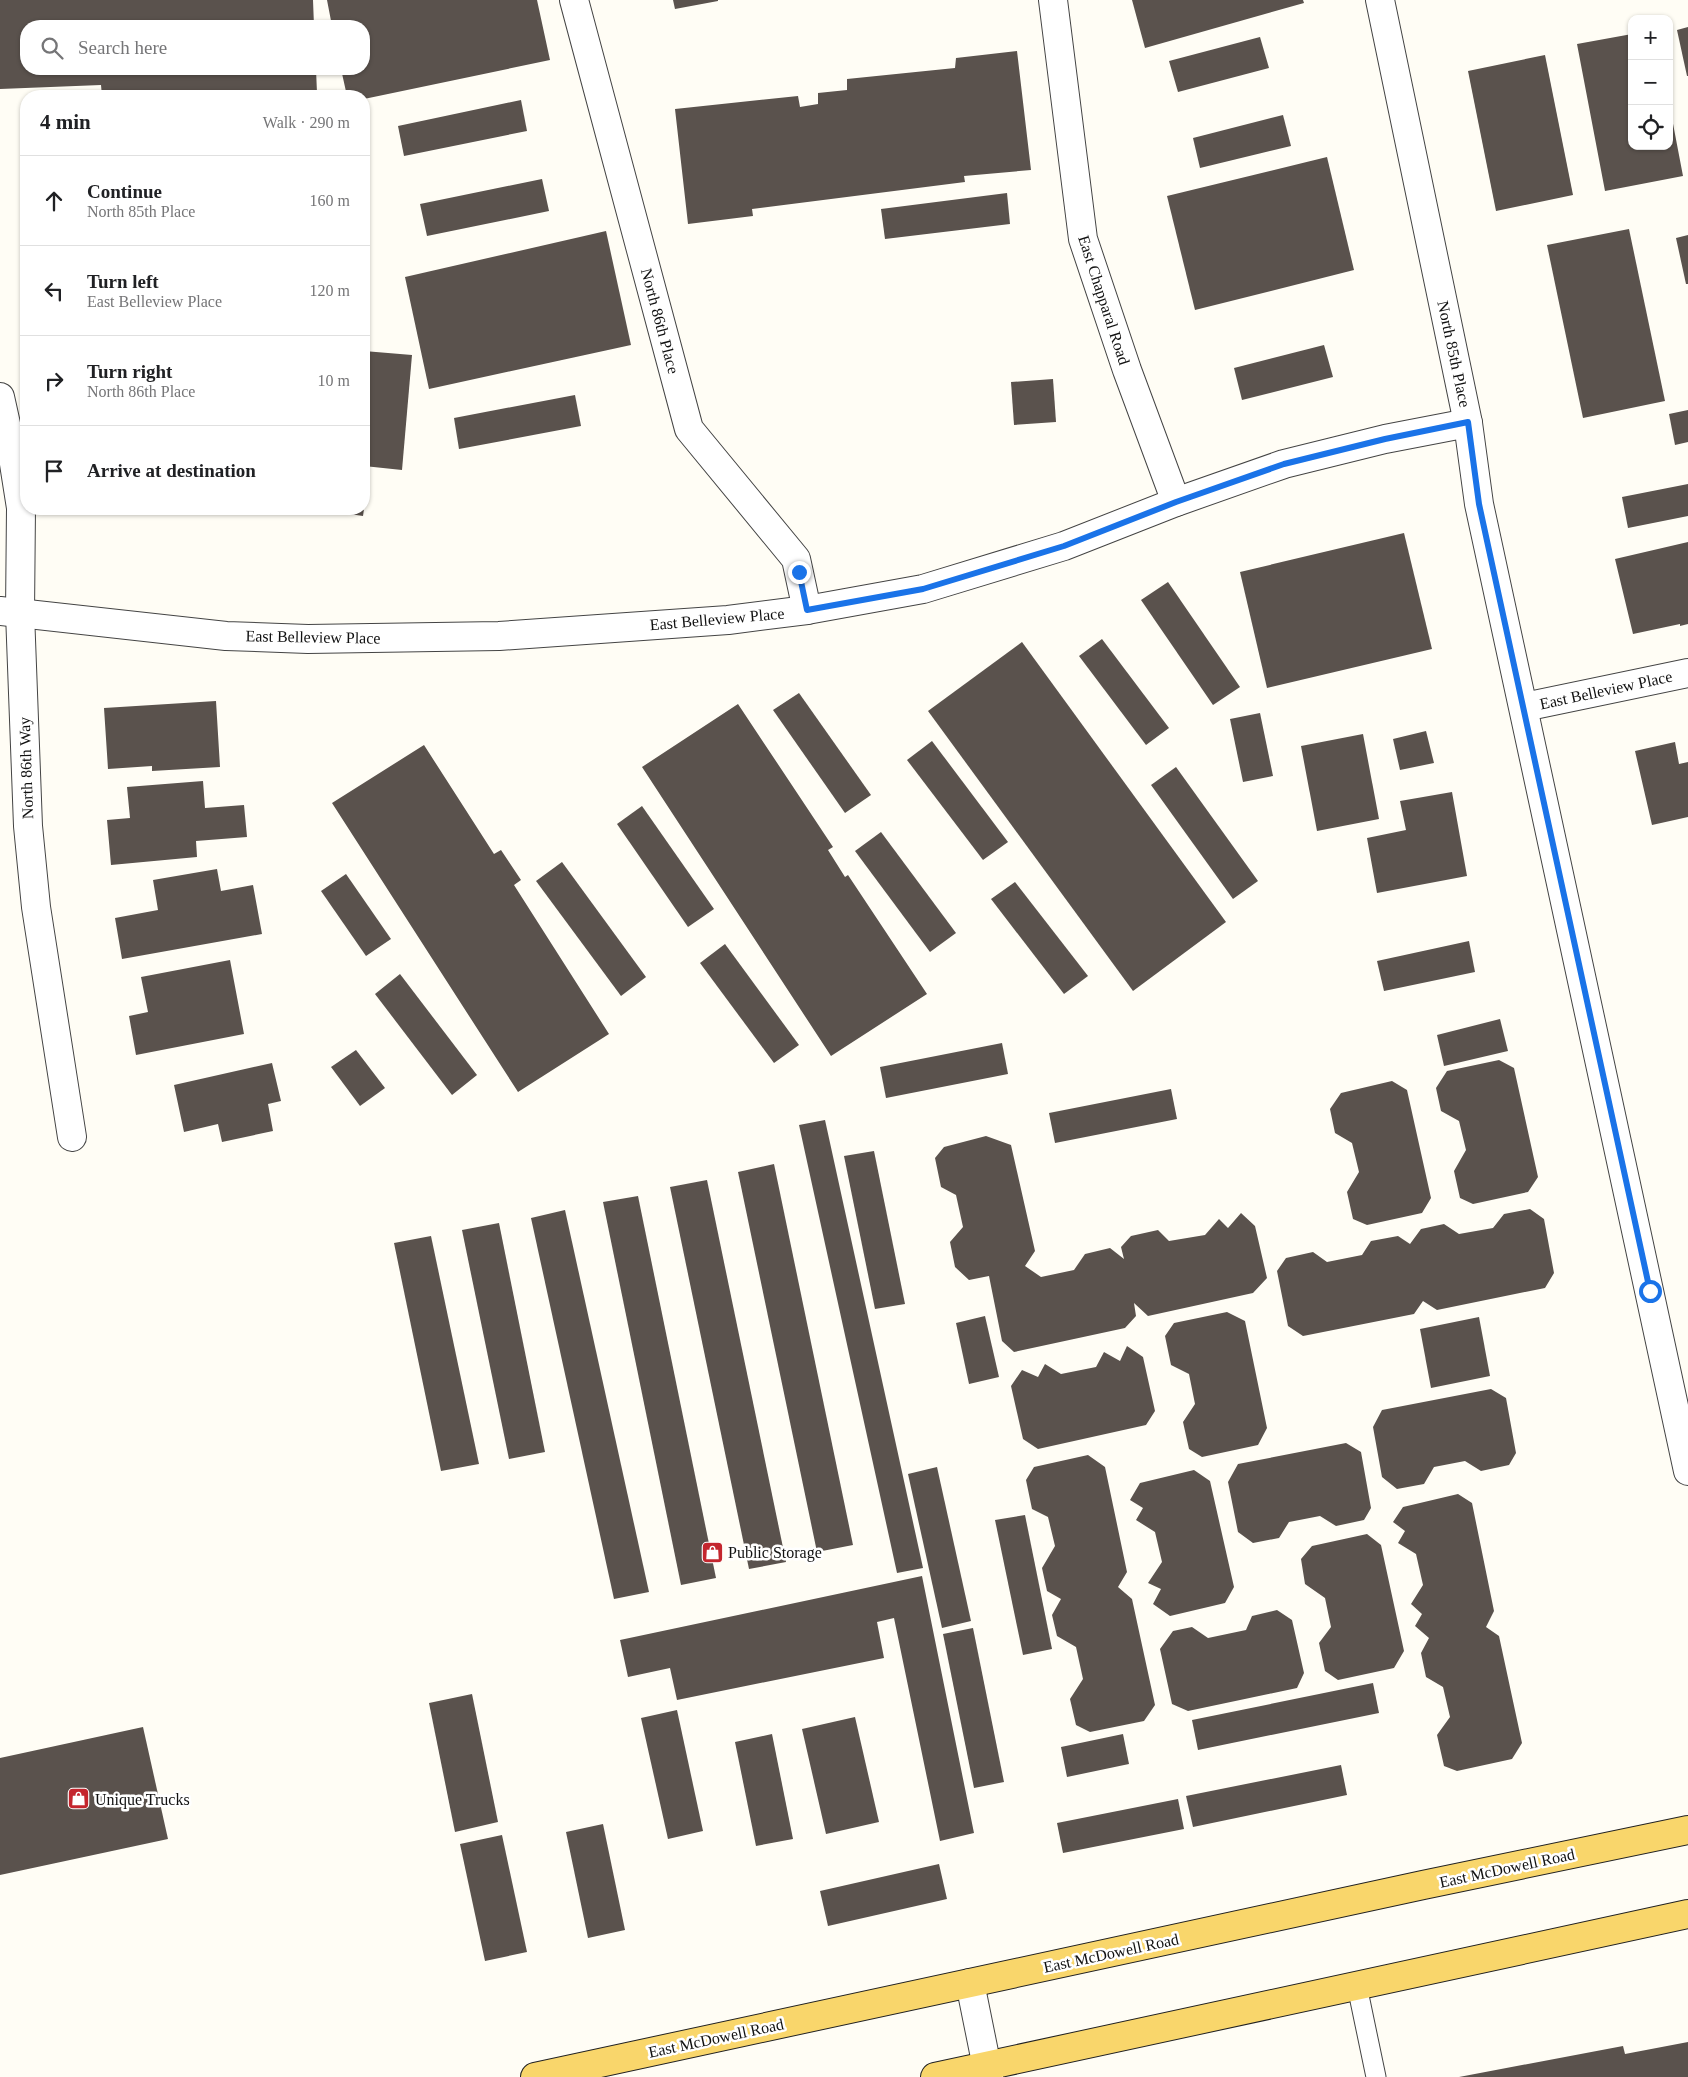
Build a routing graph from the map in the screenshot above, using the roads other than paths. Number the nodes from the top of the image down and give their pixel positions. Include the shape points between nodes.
1 (574, 0) edge
2 (1053, 0) edge
3 (1380, 0) edge
4 (0, 397) edge
5 (1468, 422) junction
6 (20, 502) edge
7 (1176, 502) junction
8 (20, 515) edge
9 (807, 610) junction
10 (10, 612) edge
11 (1688, 673) edge
12 (1524, 707) junction
13 (72, 1137) dead end
14 (1683, 1422) edge
15 (1688, 1471) edge
16 (1688, 1830) edge
17 (1688, 1914) edge
18 (970, 1983) junction
19 (1357, 1986) junction
20 (988, 2071) edge
21 (535, 2077) edge
22 (934, 2077) edge
23 (1376, 2077) edge

1 - 9 street, North 86th Place via 689,429 796,559
2 - 7 street, East Chapparal Road via 1083,239
3 - 5 street, North 85th Place
4 - 6 street, North 86th Way
5 - 7 street, East Belleview Place via 1284,464
5 - 12 street, North 85th Place via 1479,504
7 - 9 street, East Belleview Place via 1064,546 923,589
8 - 10 street, North 86th Way
9 - 10 street, East Belleview Place via 728,620 499,636 308,639 226,636
10 - 13 street, North 86th Way via 36,907
11 - 12 street, East Belleview Place
12 - 14 street, North 85th Place
14 - 15 street, North 85th Place
16 - 18 main road, East McDowell Road
17 - 19 main road
18 - 20 street
18 - 21 main road, East McDowell Road
19 - 20 main road
19 - 23 lane
20 - 22 main road

